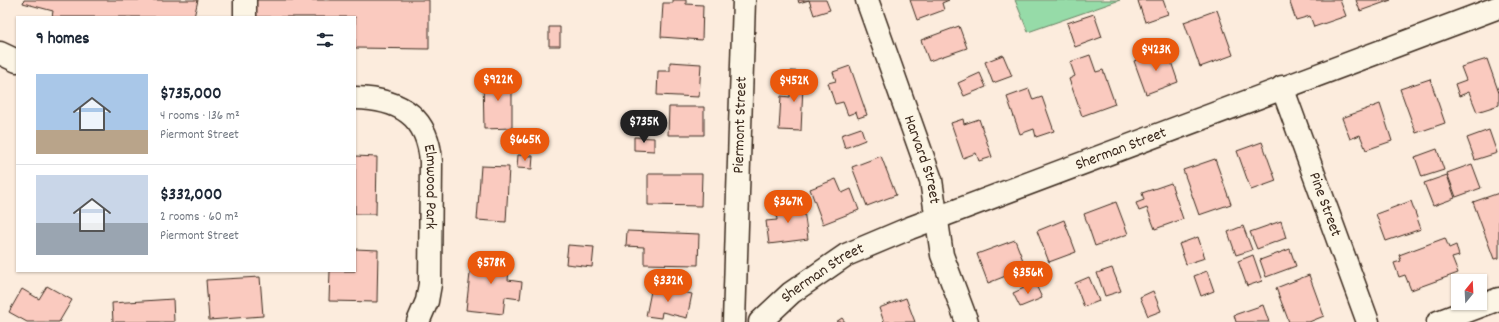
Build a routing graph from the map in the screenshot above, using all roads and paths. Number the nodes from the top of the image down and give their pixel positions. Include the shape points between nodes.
1 (245, 0) edge
2 (744, 0) edge
3 (868, 0) edge
4 (1499, 7) edge
5 (245, 16) edge
6 (0, 53) edge
7 (16, 61) edge
8 (1282, 87) junction
9 (356, 98) edge
10 (935, 217) junction
11 (1499, 299) edge
12 (418, 322) edge
13 (734, 322) edge
14 (760, 322) edge
15 (967, 322) edge
16 (1368, 322) edge
17 (1438, 322) edge

1 - 5 street
2 - 13 street, Piermont Street
3 - 10 street, Harvard Street via 931,180
4 - 8 street, Sherman Street
6 - 7 street
8 - 10 street, Sherman Street
8 - 16 street, Pine Street
9 - 12 street, Elmwood Park via 386,101 407,112 423,131 429,146 430,284
10 - 14 street, Sherman Street via 846,255 791,293
10 - 15 street, Harvard Street via 942,255
11 - 17 street

